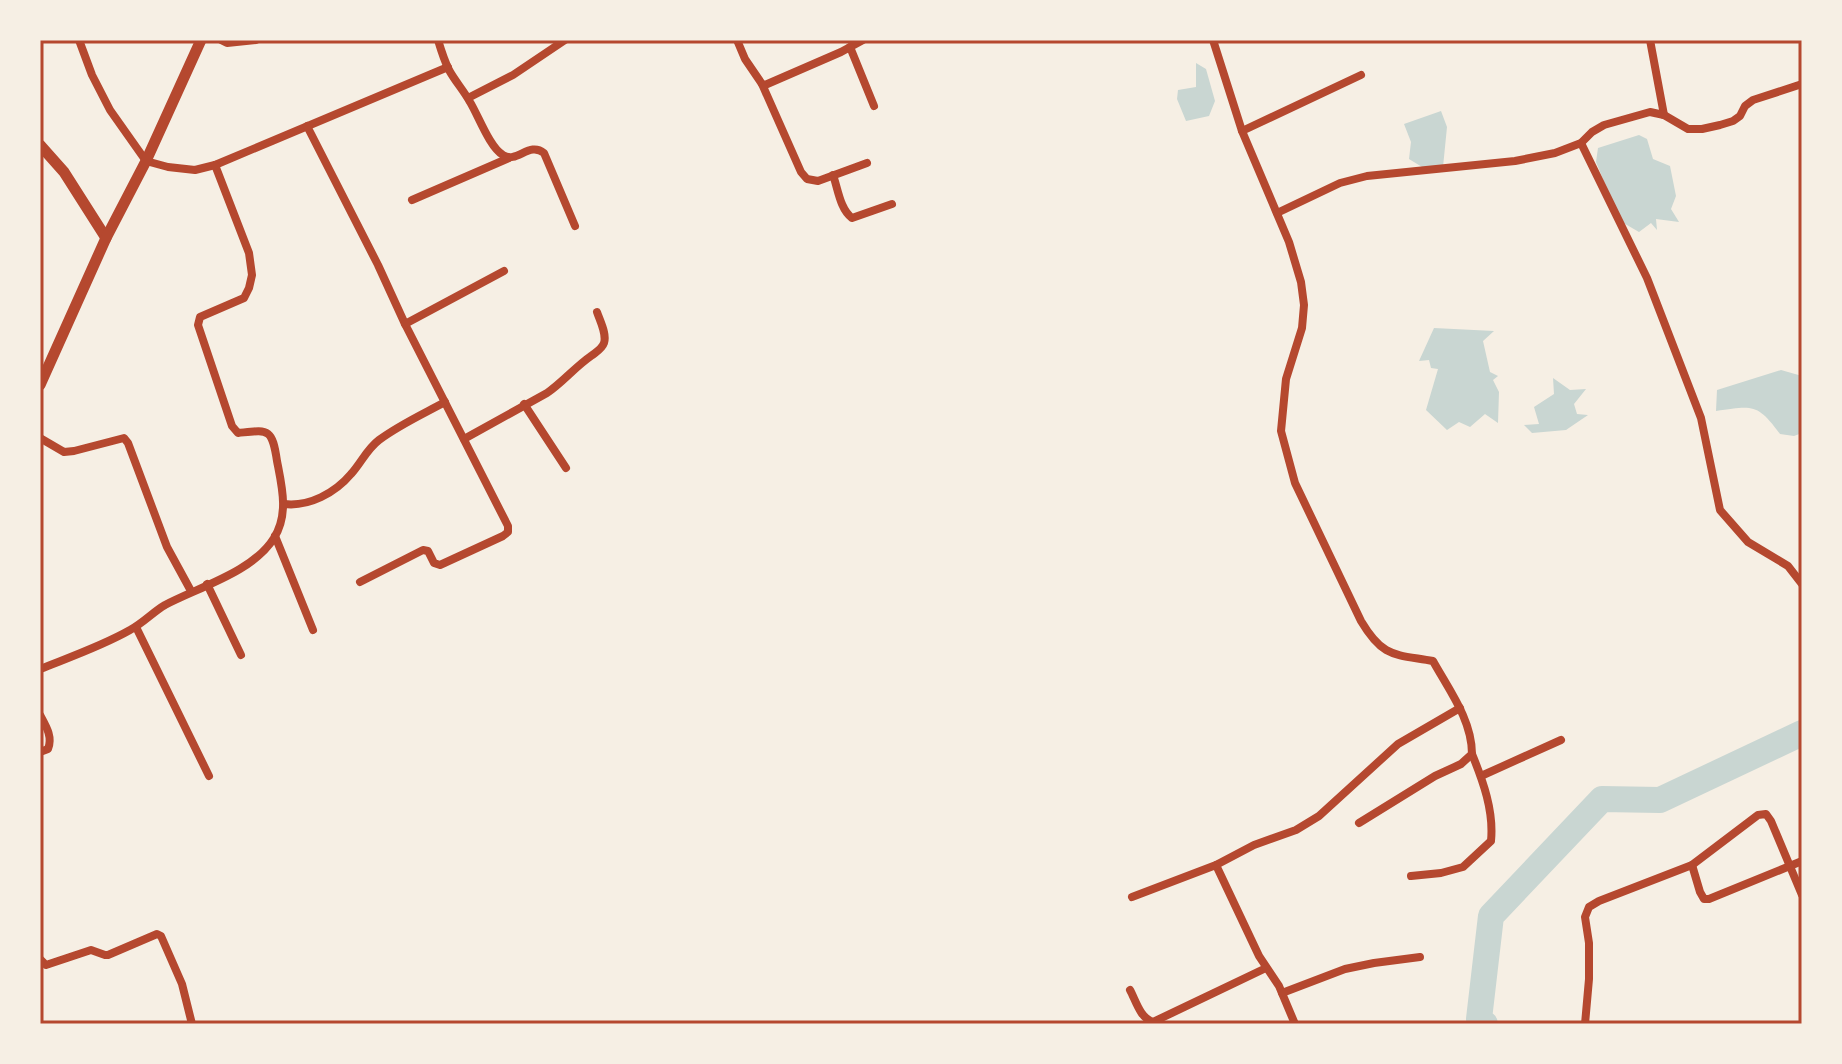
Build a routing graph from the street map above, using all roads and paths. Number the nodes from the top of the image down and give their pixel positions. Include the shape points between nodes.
1 (79, 40) edge
2 (201, 40) edge
3 (256, 40) edge
4 (438, 40) edge
5 (565, 40) edge
6 (737, 40) edge
7 (863, 40) edge
8 (1213, 40) edge
9 (1650, 40) edge
10 (224, 41) edge
11 (244, 42) edge
12 (850, 47) junction
13 (448, 67) junction
14 (1361, 75) dead end
15 (762, 84) junction
16 (1802, 84) edge
17 (468, 98) junction
18 (874, 106) dead end
19 (1664, 115) junction
20 (307, 126) junction
21 (1242, 131) junction
22 (1581, 143) junction
23 (40, 145) edge
24 (510, 158) junction
25 (146, 161) junction
26 (867, 163) dead end
27 (215, 165) junction
28 (833, 175) junction
29 (412, 200) dead end
30 (892, 204) dead end
31 (1277, 213) junction
32 (575, 226) dead end
33 (106, 238) junction
34 (504, 271) dead end
35 (597, 312) dead end
36 (405, 324) junction
37 (40, 385) edge
38 (445, 402) junction
39 (524, 404) junction
40 (40, 438) edge
41 (464, 439) junction
42 (566, 468) dead end
43 (284, 504) junction
44 (275, 536) junction
45 (360, 582) dead end
46 (207, 584) junction
47 (1802, 584) edge
48 (191, 591) junction
49 (136, 627) junction
50 (313, 630) dead end
51 (241, 655) dead end
52 (40, 669) edge
53 (1460, 708) junction
54 (40, 715) edge
55 (1561, 740) dead end
56 (40, 752) edge
57 (1472, 754) junction
58 (209, 776) dead end
59 (1481, 776) junction
60 (1359, 823) dead end
61 (1802, 861) edge
62 (1216, 865) junction
63 (1692, 865) junction
64 (1789, 866) junction
65 (1411, 876) dead end
66 (1802, 895) edge
67 (1132, 897) dead end
68 (1420, 957) dead end
69 (40, 959) edge
70 (1266, 968) junction
71 (1130, 990) dead end
72 (1282, 993) junction
73 (192, 1024) edge
74 (1295, 1024) edge
75 (1585, 1024) edge

1 - 25 street via 110,110
2 - 25 street
3 - 11 street
4 - 13 street
5 - 17 street
6 - 15 street
7 - 12 street
8 - 21 street
9 - 19 street
10 - 11 street
12 - 15 street
12 - 18 street
13 - 17 street
13 - 20 street
14 - 21 street
15 - 28 street via 801,172 818,181
16 - 19 street via 1753,100 1733,121 1711,127 1688,129
17 - 24 street via 495,147
19 - 22 street via 1650,112 1604,125
20 - 27 street
20 - 36 street
21 - 31 street
22 - 31 street via 1515,161 1367,176
22 - 47 street via 1647,278 1701,418 1720,510 1748,542 1788,566
23 - 33 street
24 - 29 street
24 - 32 street via 533,149 544,153
25 - 27 street via 195,170
25 - 33 street
26 - 28 street
27 - 43 street via 249,253 252,275 244,298 200,317 198,325 232,426 238,433 268,432 273,442
28 - 30 street via 852,218
31 - 53 street via 1303,294 1302,328 1286,379 1281,431 1295,483 1371,639 1388,653 1433,661
33 - 37 street
34 - 36 street
35 - 39 street via 605,334 602,347 555,387
36 - 38 street
38 - 41 street
38 - 43 street via 378,441 328,493
39 - 41 street
39 - 42 street
40 - 48 street via 64,452 124,438 167,547
41 - 45 street via 508,532 440,565 423,550
43 - 44 street
44 - 46 street via 252,561
44 - 50 street
46 - 48 street
46 - 51 street
48 - 49 street
49 - 52 street
49 - 58 street
53 - 57 street
53 - 62 street via 1398,744 1319,816
54 - 56 street via 51,741
55 - 59 street
57 - 59 street
57 - 60 street
59 - 65 street via 1491,841 1463,867
61 - 64 street
62 - 67 street
62 - 70 street
63 - 64 street via 1704,899
63 - 64 street via 1766,814
63 - 75 street via 1589,907
64 - 66 street
68 - 72 street via 1345,969
69 - 73 street via 46,965 91,950 108,955 157,934 182,984
70 - 71 street via 1153,1022 1143,1016
70 - 72 street
72 - 74 street

